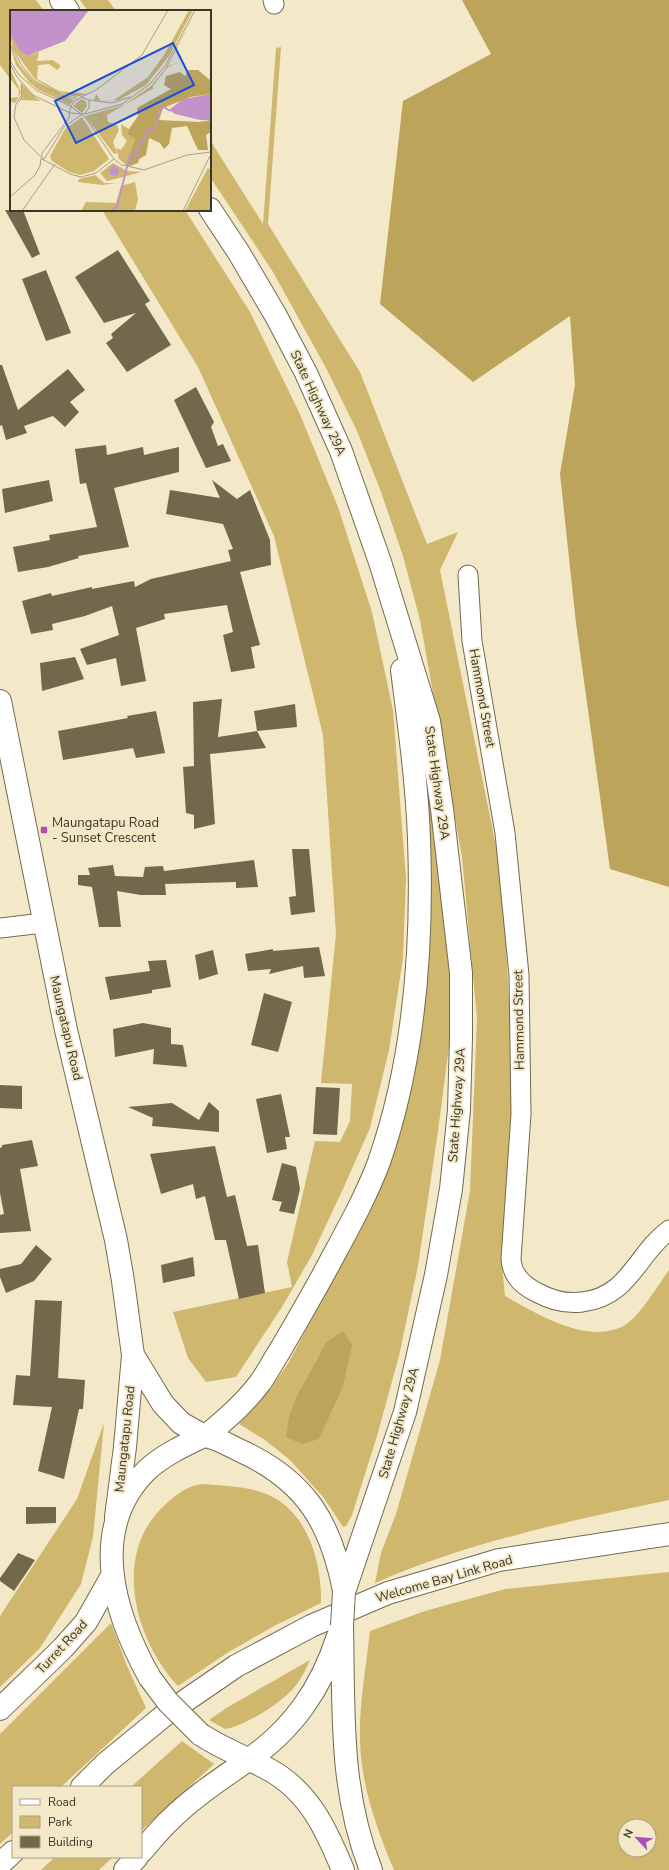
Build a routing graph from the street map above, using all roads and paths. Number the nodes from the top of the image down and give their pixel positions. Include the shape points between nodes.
1 (60, 0) edge
2 (67, 10) edge
3 (211, 211) edge
4 (468, 575) dead end
5 (395, 611) junction
6 (0, 701) edge
7 (43, 923) junction
8 (0, 928) edge
9 (669, 1230) edge
10 (133, 1355) junction
11 (205, 1436) junction
12 (115, 1522) junction
13 (669, 1534) edge
14 (112, 1576) junction
15 (344, 1592) junction
16 (338, 1648) junction
17 (0, 1709) edge
18 (248, 1760) junction
19 (83, 1786) edge
20 (142, 1851) edge
21 (12, 1853) edge
22 (136, 1858) edge
23 (0, 1864) edge
24 (125, 1870) edge
25 (343, 1870) edge
26 (371, 1870) edge

1 - 2 main road
3 - 5 main road, State Highway 29A via 276,316 306,373 362,506
4 - 9 street, Hammond Street via 472,641 505,833 519,975 521,1114 511,1259 513,1271 520,1282 545,1297 569,1302 596,1300 626,1281 655,1243
5 - 11 main road, State Highway 29A via 419,837 418,951 413,1013 404,1073 391,1123 363,1200 304,1310 259,1384 233,1413
5 - 15 main road, State Highway 29A via 429,722 442,809 461,973 459,1110 451,1189 405,1412
6 - 7 main road, Maungatapu Road
7 - 8 street
7 - 10 main road, Maungatapu Road via 116,1240
10 - 11 main road, Maungatapu Road via 163,1404 181,1422
10 - 12 main road, Maungatapu Road
11 - 12 main road, State Highway 29A via 148,1469 130,1491
11 - 15 main road, Maungatapu Road via 251,1456 286,1478 300,1492 312,1506 331,1539
12 - 14 main road, Maungatapu Road
13 - 19 main road, Welcome Bay Link Road via 500,1560 388,1593 311,1626 236,1666 166,1714
14 - 17 main road, Turret Road via 86,1622
14 - 18 main road, Maungatapu Road, bridge via 125,1625 150,1678 168,1702 200,1734
15 - 16 main road, bridge
16 - 18 main road via 293,1722
16 - 26 main road via 347,1782 356,1824
18 - 20 main road via 190,1802
18 - 25 main road via 292,1784 303,1795 322,1822
21 - 23 main road
22 - 24 main road

